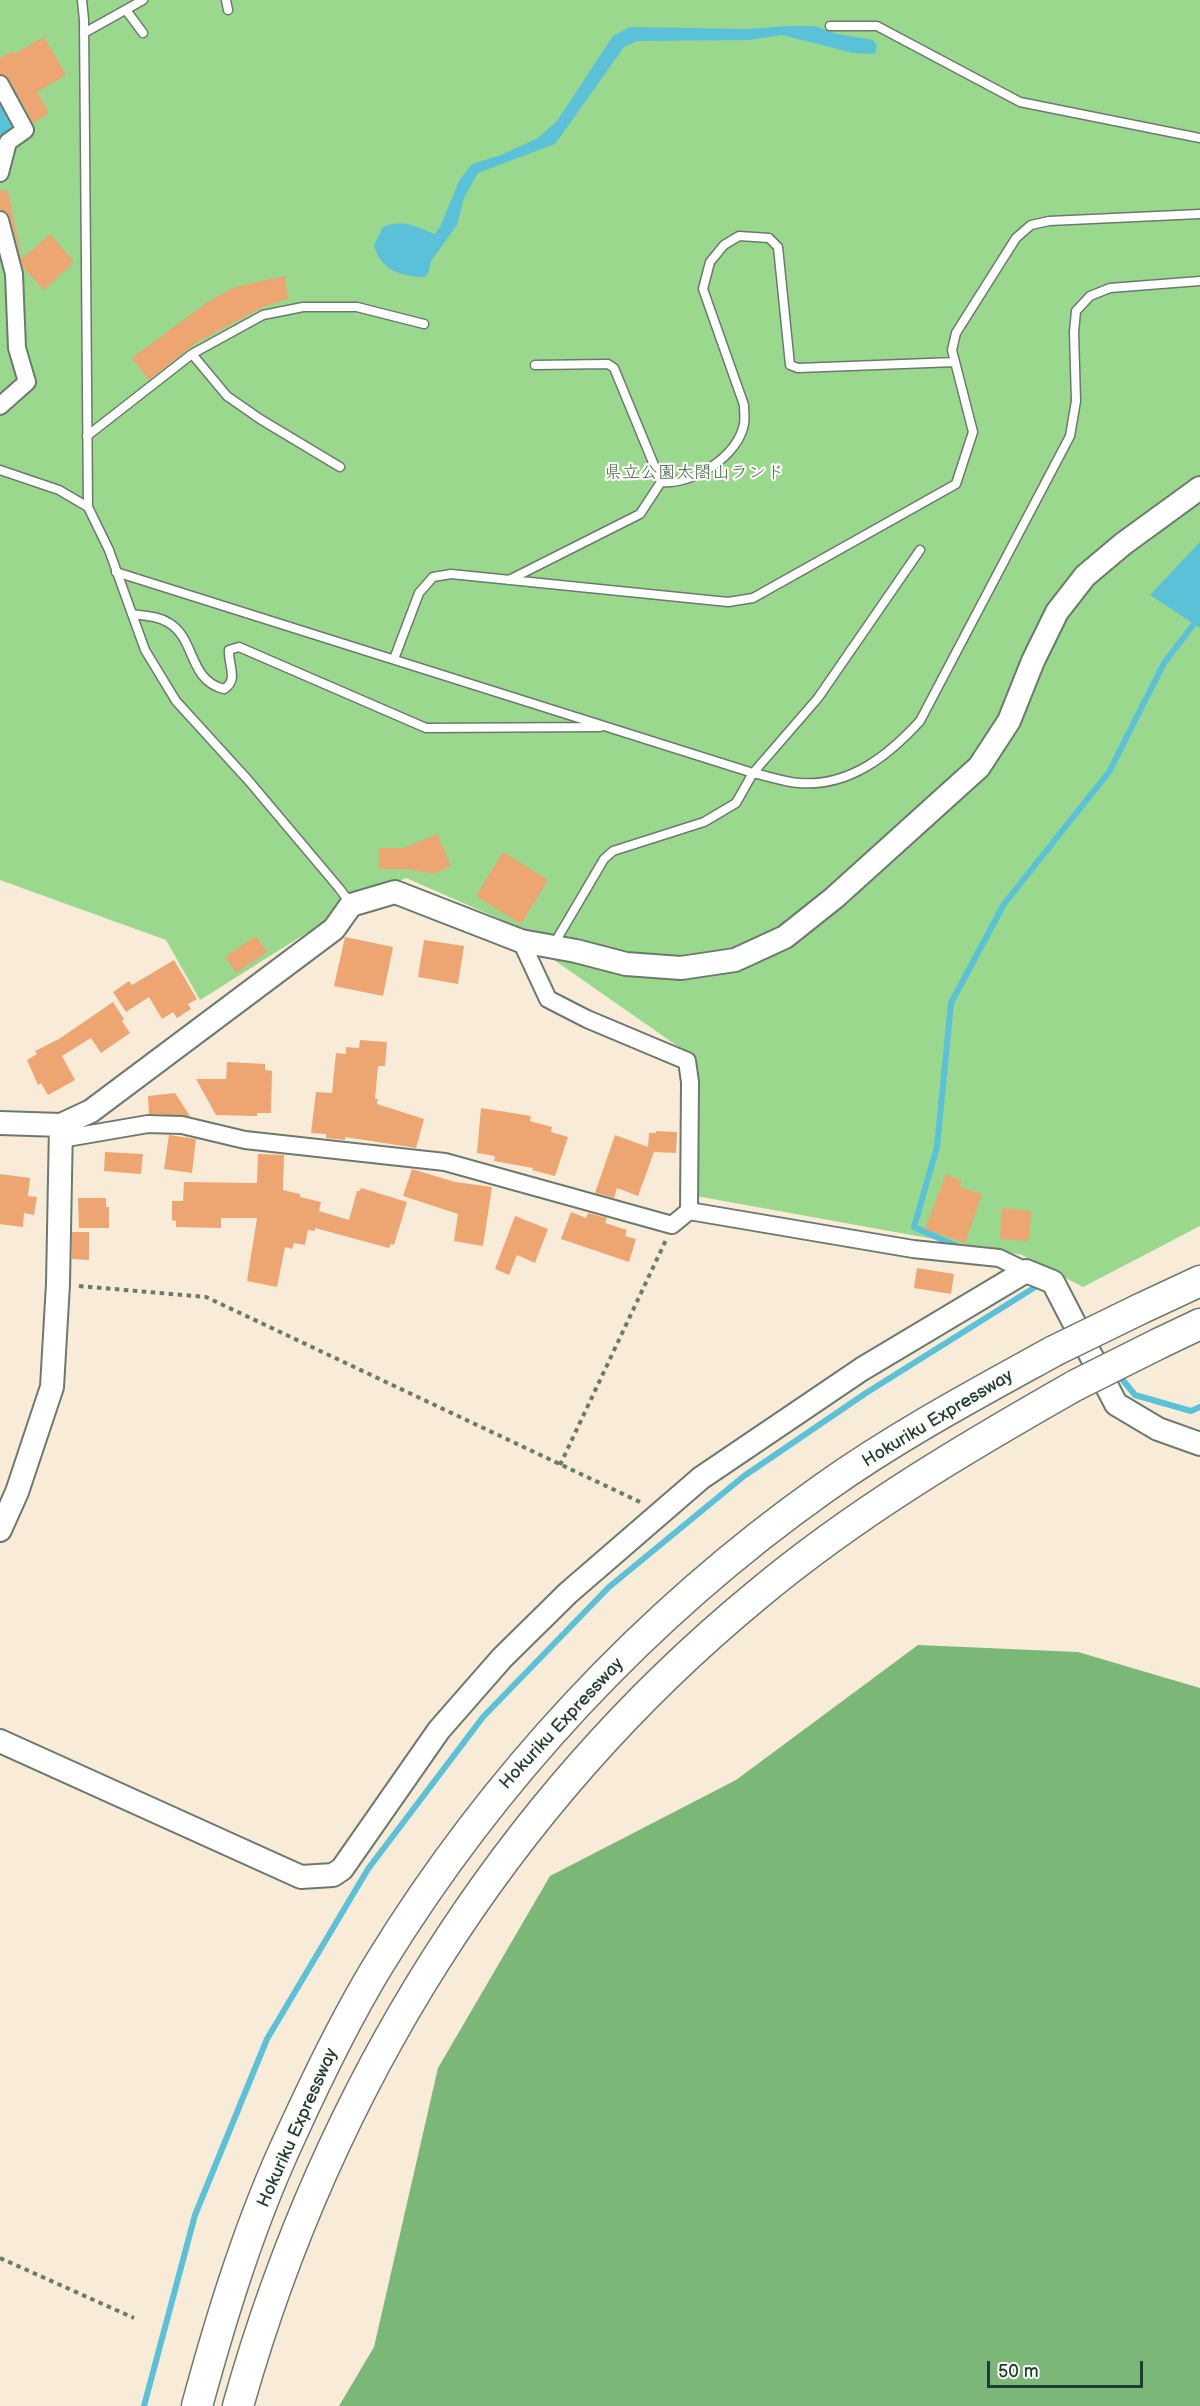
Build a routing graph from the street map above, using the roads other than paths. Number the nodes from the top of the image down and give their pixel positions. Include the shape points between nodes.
1 (82, 0) edge
2 (143, 0) edge
3 (226, 0) edge
4 (126, 10) junction
5 (228, 10) dead end
6 (830, 26) dead end
7 (84, 33) junction
8 (143, 33) dead end
9 (0, 84) edge
10 (1200, 138) edge
11 (0, 173) edge
12 (1200, 214) edge
13 (0, 220) edge
14 (1200, 280) edge
15 (424, 324) dead end
16 (192, 354) junction
17 (955, 362) junction
18 (535, 365) dead end
19 (0, 406) edge
20 (87, 436) junction
21 (340, 467) dead end
22 (0, 470) edge
23 (661, 482) junction
24 (1200, 488) edge
25 (88, 507) junction
26 (920, 550) dead end
27 (116, 572) junction
28 (508, 580) junction
29 (132, 614) junction
30 (394, 659) junction
31 (609, 727) junction
32 (753, 773) junction
33 (351, 905) junction
34 (521, 941) junction
35 (553, 947) junction
36 (0, 1124) edge
37 (61, 1132) junction
38 (689, 1211) junction
39 (1026, 1271) junction
40 (1200, 1281) edge
41 (1200, 1324) edge
42 (1200, 1444) edge
43 (0, 1530) edge
44 (0, 1741) edge
45 (197, 2406) edge
46 (238, 2406) edge

1 - 7 lane
2 - 4 lane
3 - 5 lane
4 - 7 lane
4 - 8 lane
6 - 10 lane via 877,26 1020,102
7 - 20 lane
9 - 11 street via 26,130 8,142
12 - 17 lane via 1031,225 1016,238 956,333 952,350
13 - 19 street via 14,274 17,348 27,382
14 - 32 lane via 1110,288 1090,296 1076,311 1076,401 1070,436 920,721 900,744 863,770 820,784
15 - 16 lane via 357,307 303,307 262,315
16 - 20 lane
16 - 21 lane via 227,396
17 - 23 lane via 798,368 790,365 778,247 769,238 739,236 724,245 710,262 703,289 744,405 744,425 734,446 710,469 671,483
17 - 28 lane via 973,432 956,484 753,598 728,602
18 - 23 lane via 608,364 614,368
20 - 25 lane
22 - 25 lane via 59,490
23 - 28 lane via 640,514
24 - 35 street via 1085,576 1057,612 1009,721 979,766 834,898 785,937 735,960 681,968 626,964
25 - 27 lane
26 - 32 lane via 818,698
27 - 29 lane
27 - 30 lane
28 - 30 lane via 451,574 433,577 419,593
29 - 31 lane via 158,618 178,630 205,681 224,689 233,678 229,650 238,647 426,728
29 - 33 lane via 145,650 176,701 248,780
30 - 31 lane
31 - 32 lane
32 - 35 lane via 736,803 704,822 613,851 604,859
33 - 34 street via 395,892
33 - 37 street via 334,929 272,978
34 - 35 street
34 - 38 street via 548,999 687,1060
36 - 37 street
37 - 38 street via 182,1125 245,1140 445,1162 672,1226
37 - 43 street via 52,1387
38 - 39 street via 913,1249 999,1258
39 - 42 street via 1053,1282 1116,1404 1158,1429
39 - 44 street via 862,1369 700,1478 568,1593 502,1658 439,1730 342,1869 333,1875 301,1877
40 - 45 highway, Hokuriku Expressway, bridge via 1054,1351 908,1433 824,1488 737,1554 653,1627 574,1708 500,1792 437,1877 386,1954 332,2049 290,2136 251,2235
41 - 46 highway, bridge via 1076,1385 994,1431 836,1534 758,1594 674,1668 609,1735 537,1816 475,1900 370,2071 327,2159 288,2254

